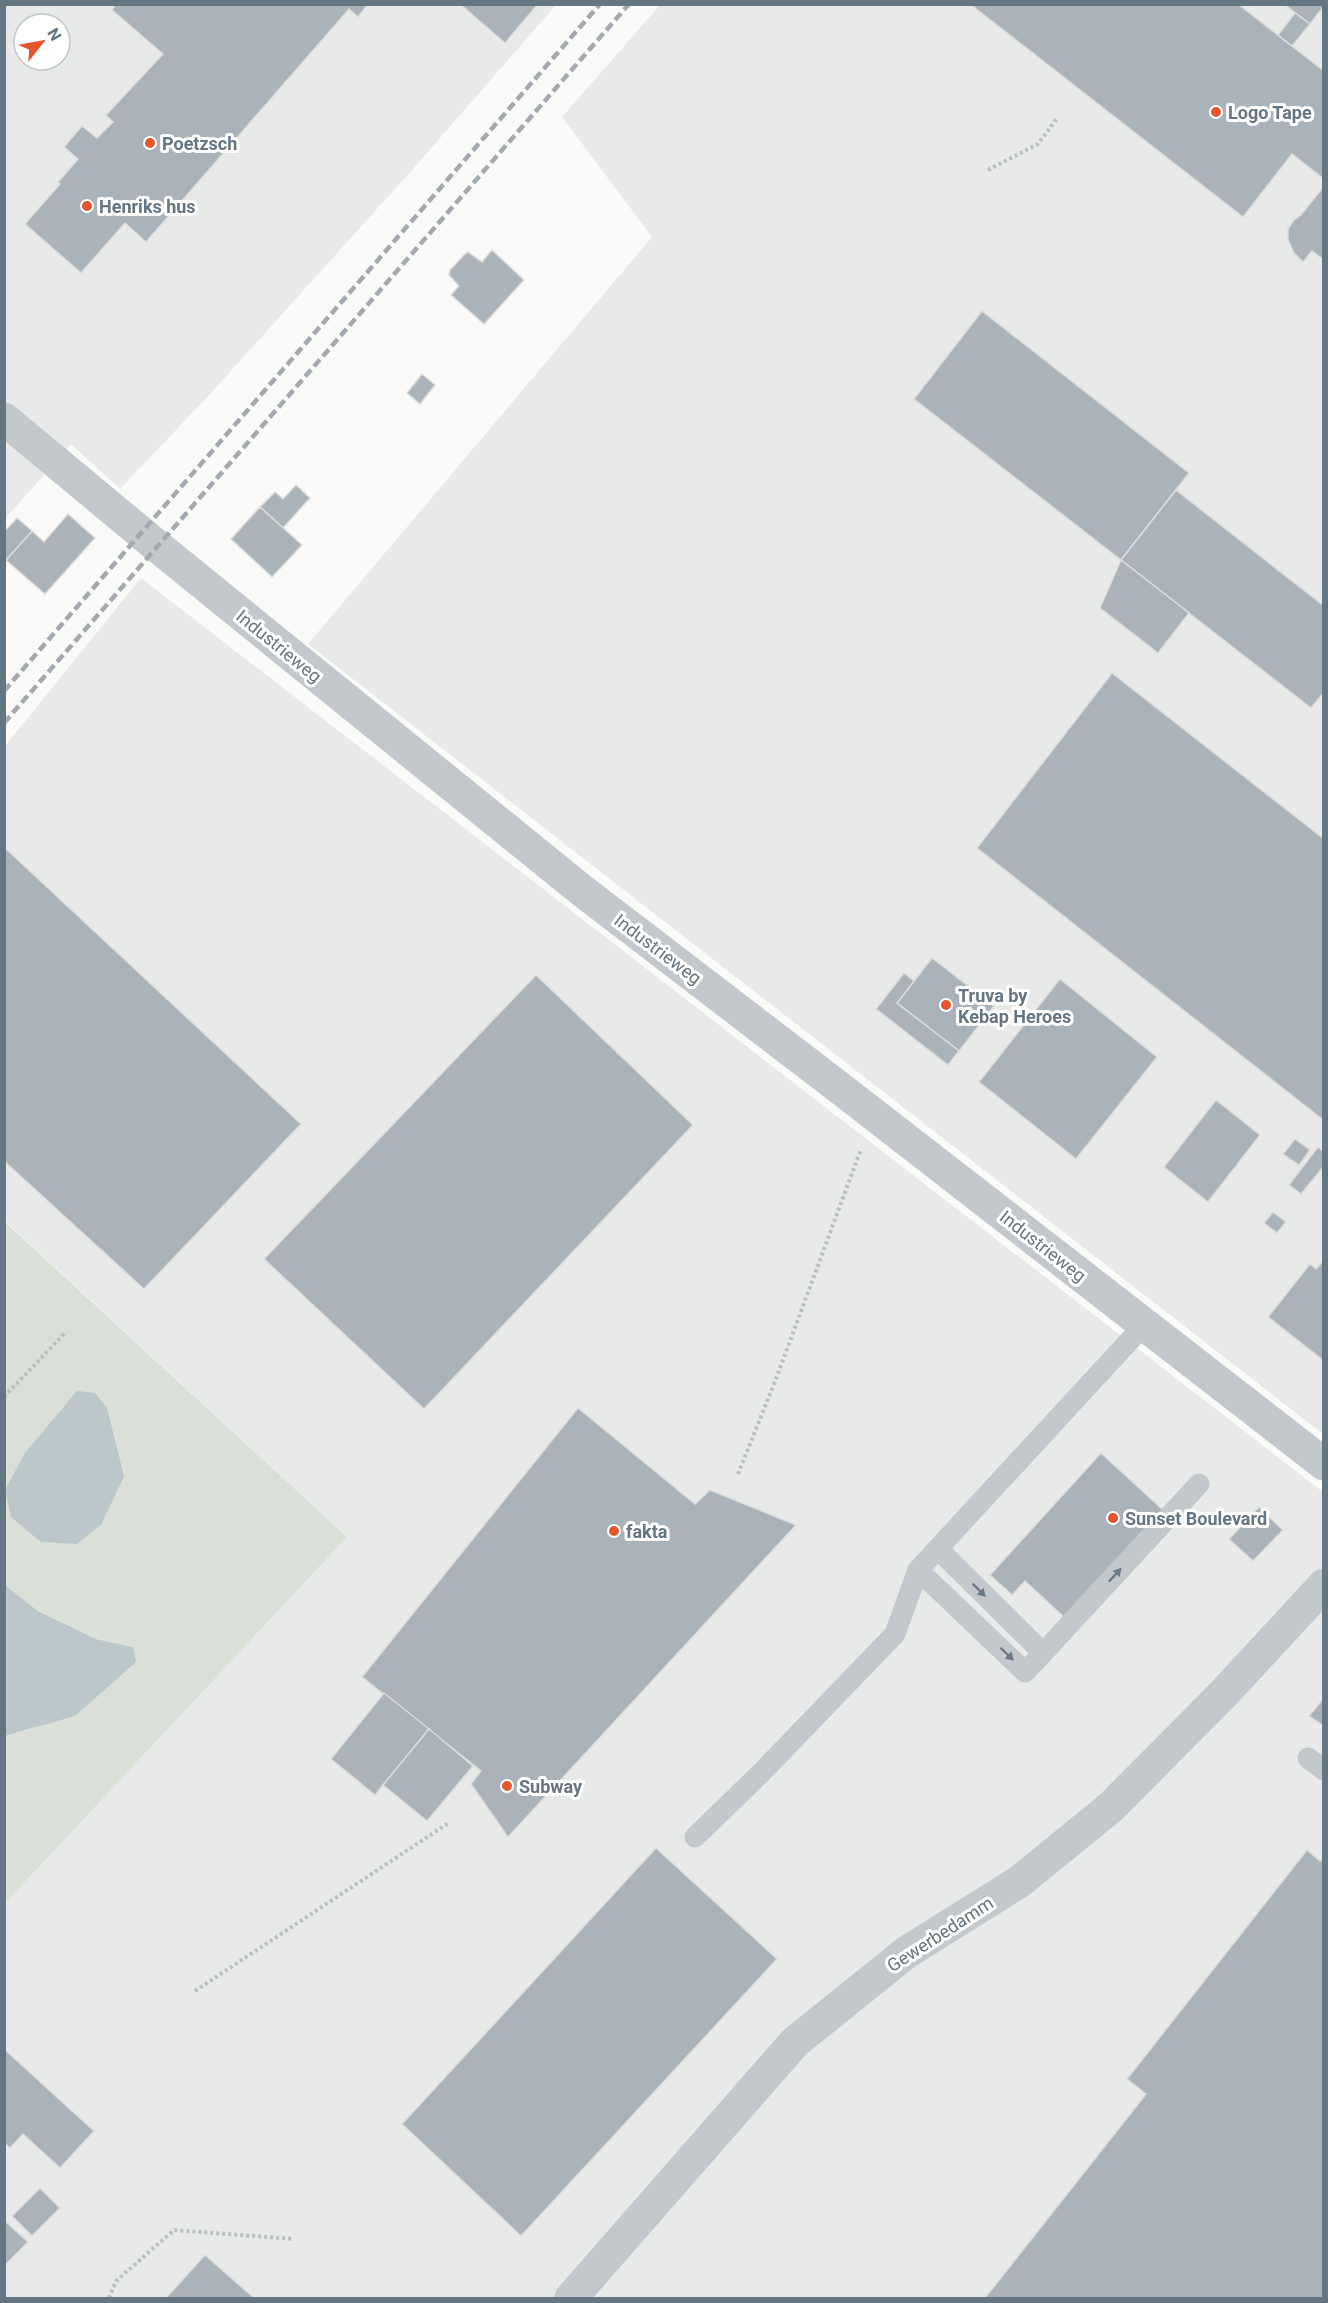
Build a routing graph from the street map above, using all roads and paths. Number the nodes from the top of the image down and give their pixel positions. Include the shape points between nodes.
1 (1058, 117) dead end
2 (988, 170) dead end
3 (4, 419) edge
4 (873, 1114) junction
5 (1144, 1325) junction
6 (66, 1332) dead end
7 (4, 1397) edge
8 (1323, 1464) edge
9 (738, 1474) dead end
10 (1199, 1484) dead end
11 (938, 1549) junction
12 (918, 1570) junction
13 (1323, 1585) edge
14 (1043, 1653) junction
15 (450, 1822) dead end
16 (695, 1837) dead end
17 (195, 1991) dead end
18 (294, 2239) dead end
19 (109, 2298) edge
20 (571, 2298) edge

1 - 2 path via 1038,144
3 - 4 street, Industrieweg via 580,890
4 - 5 street, Industrieweg
4 - 9 path
5 - 8 street, Industrieweg
5 - 11 lane
6 - 7 path
14 -> 10 lane
11 - 12 lane
11 -> 14 lane
12 -> 14 lane via 1025,1672
12 - 16 lane via 895,1634
13 - 20 street, Gewerbedamm via 1227,1690 1111,1807 1019,1882 907,1952 795,2042
15 - 17 path
18 - 19 path via 174,2230 116,2281

